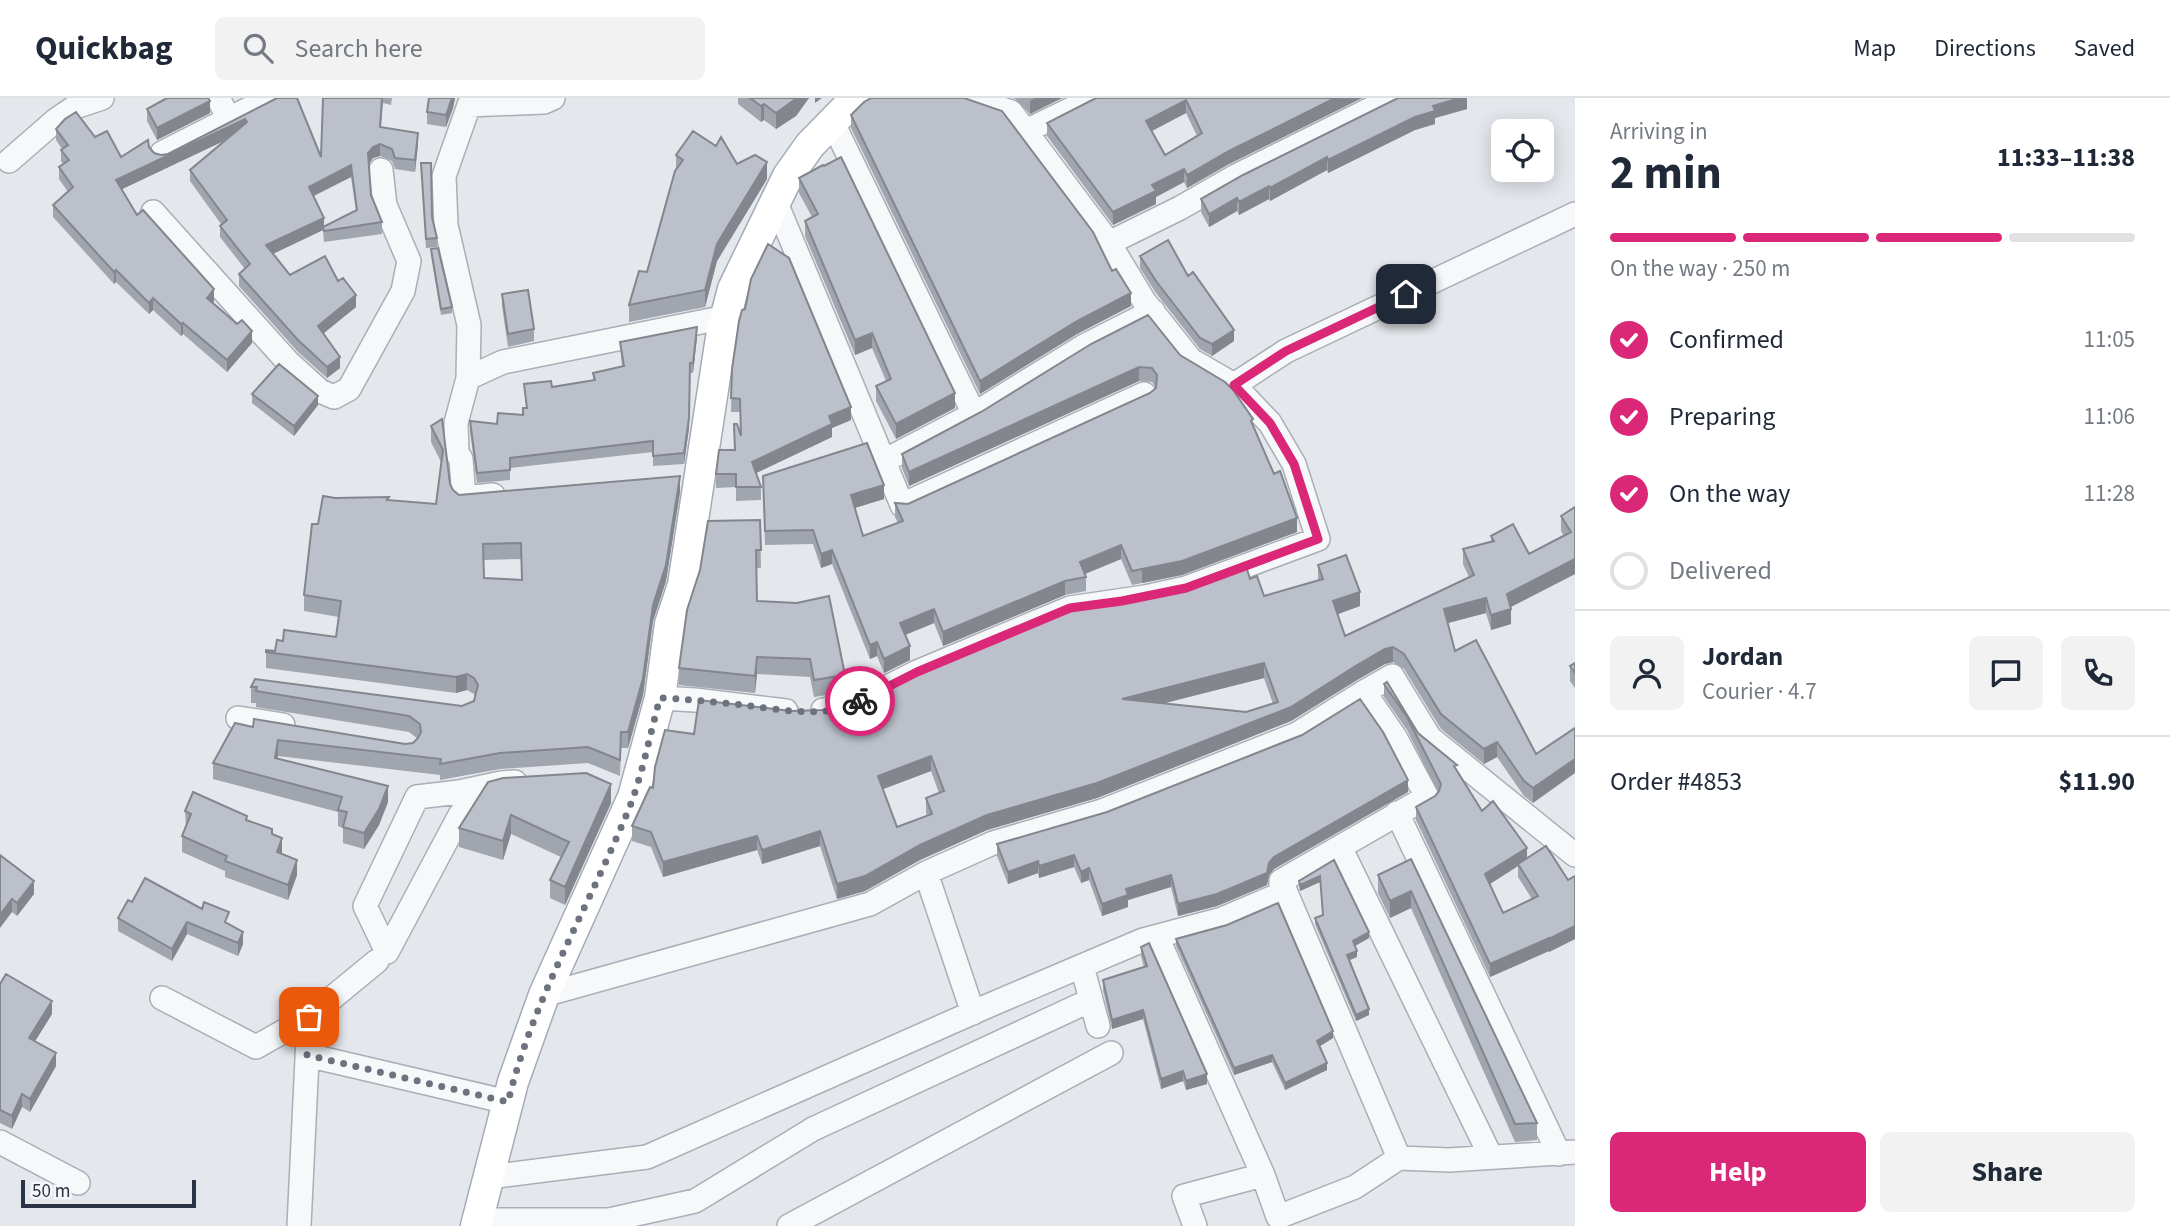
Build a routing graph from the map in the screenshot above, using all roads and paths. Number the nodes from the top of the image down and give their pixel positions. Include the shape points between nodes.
1 (102, 98) edge
2 (270, 98) edge
3 (553, 98) edge
4 (856, 98) edge
5 (970, 98) edge
6 (1094, 98) edge
7 (1394, 98) edge
8 (223, 108) edge
9 (832, 121) junction
10 (1026, 131) junction
11 (162, 153) edge
12 (9, 161) dead end
13 (381, 170) dead end
14 (776, 204) junction
15 (153, 212) dead end
16 (1575, 214) edge
17 (1110, 243) junction
18 (1153, 311) junction
19 (726, 317) junction
20 (468, 379) junction
21 (1234, 385) junction
22 (1144, 394) edge
23 (974, 414) junction
24 (884, 461) junction
25 (509, 494) edge
26 (1364, 692) junction
27 (660, 698) junction
28 (238, 718) dead end
29 (306, 729) edge
30 (538, 780) edge
31 (479, 788) junction
32 (1397, 813) junction
33 (1340, 847) junction
34 (1575, 855) edge
35 (926, 873) junction
36 (1281, 881) junction
37 (1157, 937) junction
38 (377, 961) dead end
39 (1082, 966) junction
40 (544, 995) junction
41 (162, 998) dead end
42 (1091, 1000) junction
43 (973, 1013) junction
44 (309, 1017) junction
45 (1098, 1026) dead end
46 (1111, 1053) dead end
47 (307, 1055) junction
48 (508, 1102) junction
49 (0, 1142) edge
50 (1567, 1153) edge
51 (1491, 1157) junction
52 (1399, 1158) junction
53 (1263, 1175) junction
54 (489, 1177) junction
55 (78, 1183) dead end
56 (1288, 1220) edge
57 (476, 1223) edge
58 (299, 1226) edge
59 (789, 1226) edge
60 (1195, 1226) edge

1 - 12 street via 75,107
2 - 8 street
3 - 20 street via 469,105 444,176 446,225 469,325
4 - 9 main road
5 - 10 street via 1011,112
6 - 10 street
7 - 17 street
8 - 11 street
9 - 14 main road via 788,176
9 - 23 street
10 - 17 street
13 - 15 street via 385,205 409,261 403,291 349,389 334,397 320,391 288,362
14 - 19 main road via 738,276
14 - 24 street
16 - 21 street via 1286,351
17 - 18 street
18 - 21 street via 1191,359
18 - 23 street via 1084,346
19 - 20 street via 503,362
19 - 27 main road via 687,477 683,585 670,624
20 - 25 street via 456,423 464,498
21 - 27 street via 1270,423 1294,464 1318,539 1186,588 1070,608 917,672 852,705 791,712
22 - 24 street via 902,505
23 - 24 street
26 - 32 street via 1427,797
26 - 34 street via 1392,676 1430,738
26 - 35 street via 1297,734 1161,790 993,843
27 - 40 main road
28 - 29 street
30 - 31 street
31 - 31 street via 417,797 365,906 387,952
32 - 33 street
32 - 50 street
33 - 36 street
33 - 51 street
35 - 40 street via 870,904
35 - 43 street
36 - 37 street via 1281,894 1222,919
36 - 52 street
37 - 39 street
37 - 53 street
38 - 44 street
39 - 42 street
39 - 43 street
40 - 48 main road
41 - 44 street via 256,1047
42 - 45 street
42 - 57 street via 813,1129 695,1201 609,1220
43 - 54 street via 647,1157
44 - 47 street
46 - 59 street
47 - 48 street
47 - 58 street
48 - 54 main road
49 - 55 street
50 - 51 street
51 - 52 street
52 - 56 street via 1355,1187
53 - 56 street via 1278,1217
53 - 60 street via 1184,1196
54 - 57 main road

